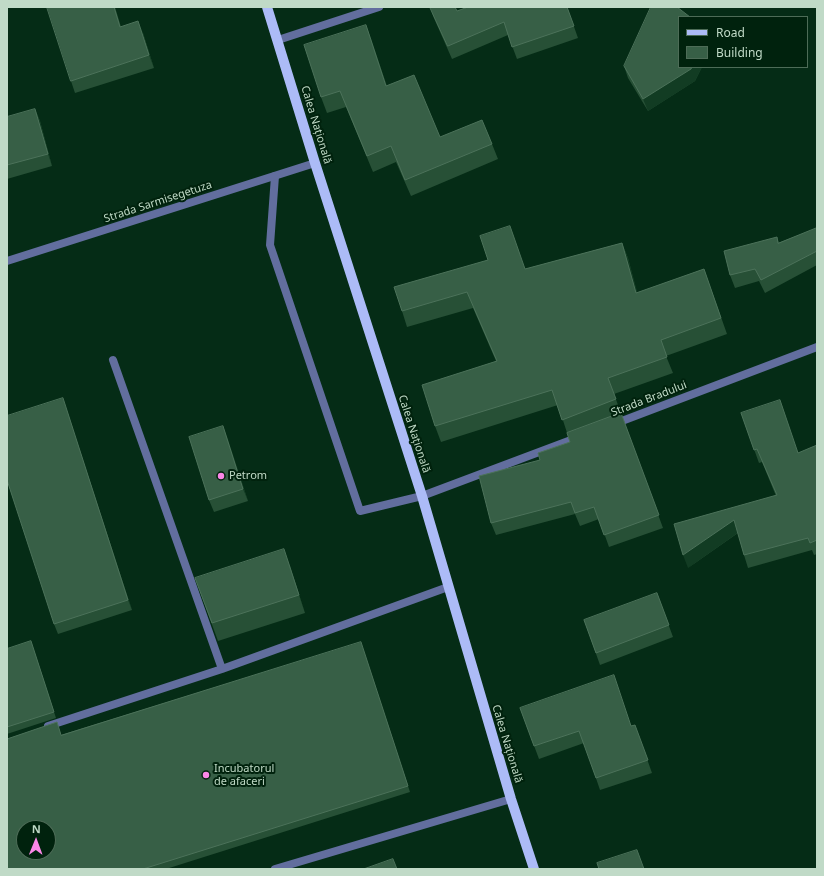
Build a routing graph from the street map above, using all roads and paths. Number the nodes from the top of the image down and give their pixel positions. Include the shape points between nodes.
1 (267, 7) edge
2 (379, 7) edge
3 (278, 40) junction
4 (315, 163) junction
5 (274, 176) junction
6 (7, 261) edge
7 (817, 347) edge
8 (113, 360) dead end
9 (608, 426) edge
10 (586, 434) edge
11 (422, 496) junction
12 (448, 587) junction
13 (222, 670) junction
14 (37, 730) edge
15 (512, 799) junction
16 (275, 869) edge
17 (534, 869) edge

1 - 3 main road, Calea Națională
2 - 3 street
3 - 4 main road, Calea Națională
4 - 5 street, Strada Sarmisegetuza
4 - 11 main road, Calea Națională
5 - 6 street, Strada Sarmisegetuza
5 - 11 street via 270,245 360,511
7 - 9 street, Strada Bradului
8 - 13 street
10 - 11 street
11 - 12 main road, Calea Națională
12 - 13 street
12 - 15 main road, Calea Națională
13 - 14 street
15 - 16 street
15 - 17 main road, Calea Națională

